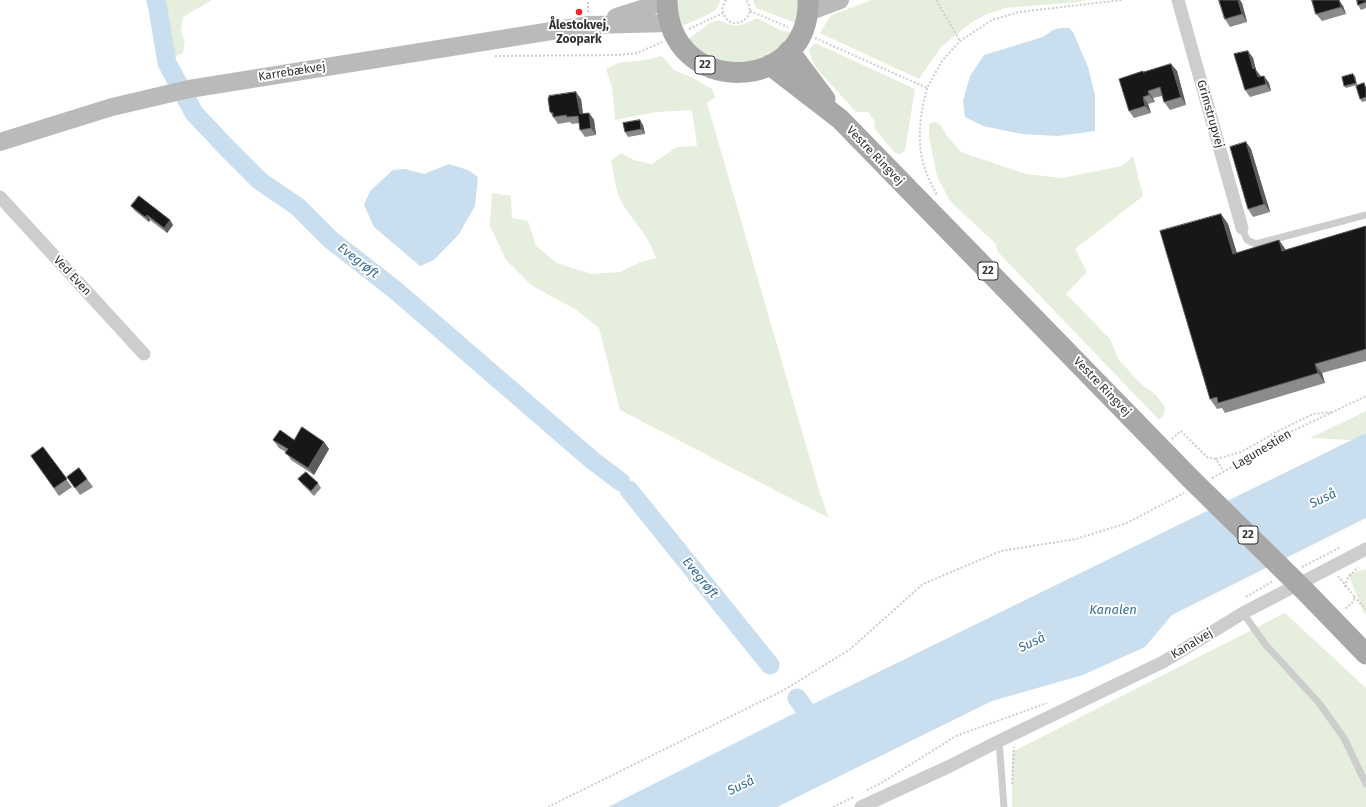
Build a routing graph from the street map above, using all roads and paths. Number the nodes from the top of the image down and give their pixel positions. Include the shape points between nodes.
1 (667, 0) edge
2 (726, 0) edge
3 (746, 0) edge
4 (840, 0) edge
5 (936, 0) edge
6 (1122, 0) edge
7 (1178, 0) edge
8 (808, 6) edge
9 (750, 11) junction
10 (723, 13) junction
11 (589, 25) junction
12 (788, 27) dead end
13 (673, 32) junction
14 (814, 38) dead end
15 (960, 41) junction
16 (790, 51) junction
17 (494, 56) dead end
18 (770, 65) junction
19 (927, 88) junction
20 (840, 119) junction
21 (0, 142) edge
22 (0, 197) edge
23 (938, 197) dead end
24 (1366, 215) edge
25 (1242, 228) joint
26 (144, 354) dead end
27 (1366, 396) edge
28 (1334, 412) junction
29 (1166, 435) dead end
30 (1216, 459) junction
31 (1224, 472) junction
32 (1210, 479) dead end
33 (1190, 484) junction
34 (1343, 546) dead end
35 (1366, 549) edge
36 (1360, 565) dead end
37 (1297, 569) dead end
38 (1277, 579) dead end
39 (1340, 581) dead end
40 (1345, 586) junction
41 (1354, 596) junction
42 (1244, 598) dead end
43 (1366, 608) edge
44 (1243, 613) junction
45 (1340, 613) dead end
46 (1366, 654) edge
47 (1051, 702) dead end
48 (1015, 734) junction
49 (1000, 741) junction
50 (1012, 784) dead end
51 (1366, 784) edge
52 (867, 790) dead end
53 (860, 793) dead end
54 (548, 807) edge
55 (833, 807) edge
56 (861, 807) edge
57 (1004, 807) edge

1 - 11 main road, Karrebækvej
1 - 13 main road, 22 via 667,12
2 - 10 path
3 - 9 path
4 - 8 main road
5 - 15 path
6 - 15 path via 1019,12 992,20
7 - 25 street, Grimstrupvej
8 - 16 main road, 22 via 804,26
9 - 10 path via 746,20 737,23 728,21
9 - 12 path
10 - 13 path
11 - 13 main road, Karrebækvej
11 - 21 main road, Karrebækvej via 182,90 112,106
13 - 17 path via 638,53
13 - 18 main road, 22 via 685,50 710,68 740,73 756,71
14 - 19 path
15 - 19 path via 942,61
16 - 18 main road, 22
16 - 20 main road, Vestre Ringvej / 22
18 - 20 main road, Vestre Ringvej / 22
19 - 23 path via 919,135 925,169
20 - 33 main road, Vestre Ringvej / 22
22 - 26 street, Ved Even
24 - 25 lane via 1256,244 1247,240
27 - 28 path, Lagunestien
28 - 30 path via 1313,414 1241,452
28 - 31 path, Lagunestien via 1288,433
29 - 30 path, Lagunestien via 1172,440 1180,431 1207,457
30 - 31 path, Lagunestien
31 - 32 path
33 - 46 main road, Vestre Ringvej / 22 via 1305,591
33 - 54 path via 1127,523 1076,540 1001,551 923,584 849,650 784,690
34 - 37 path
35 - 44 street, Kanalvej
36 - 40 path via 1351,573
38 - 42 path
39 - 40 path
40 - 41 path
41 - 43 path
41 - 45 path via 1354,601
44 - 48 street, Kanalvej via 1163,662
44 - 51 lane via 1265,644 1319,704 1344,738
47 - 52 path via 956,736
48 - 49 street, Kanalvej
48 - 50 path
49 - 56 street, Kanalvej
49 - 57 lane
53 - 55 path

